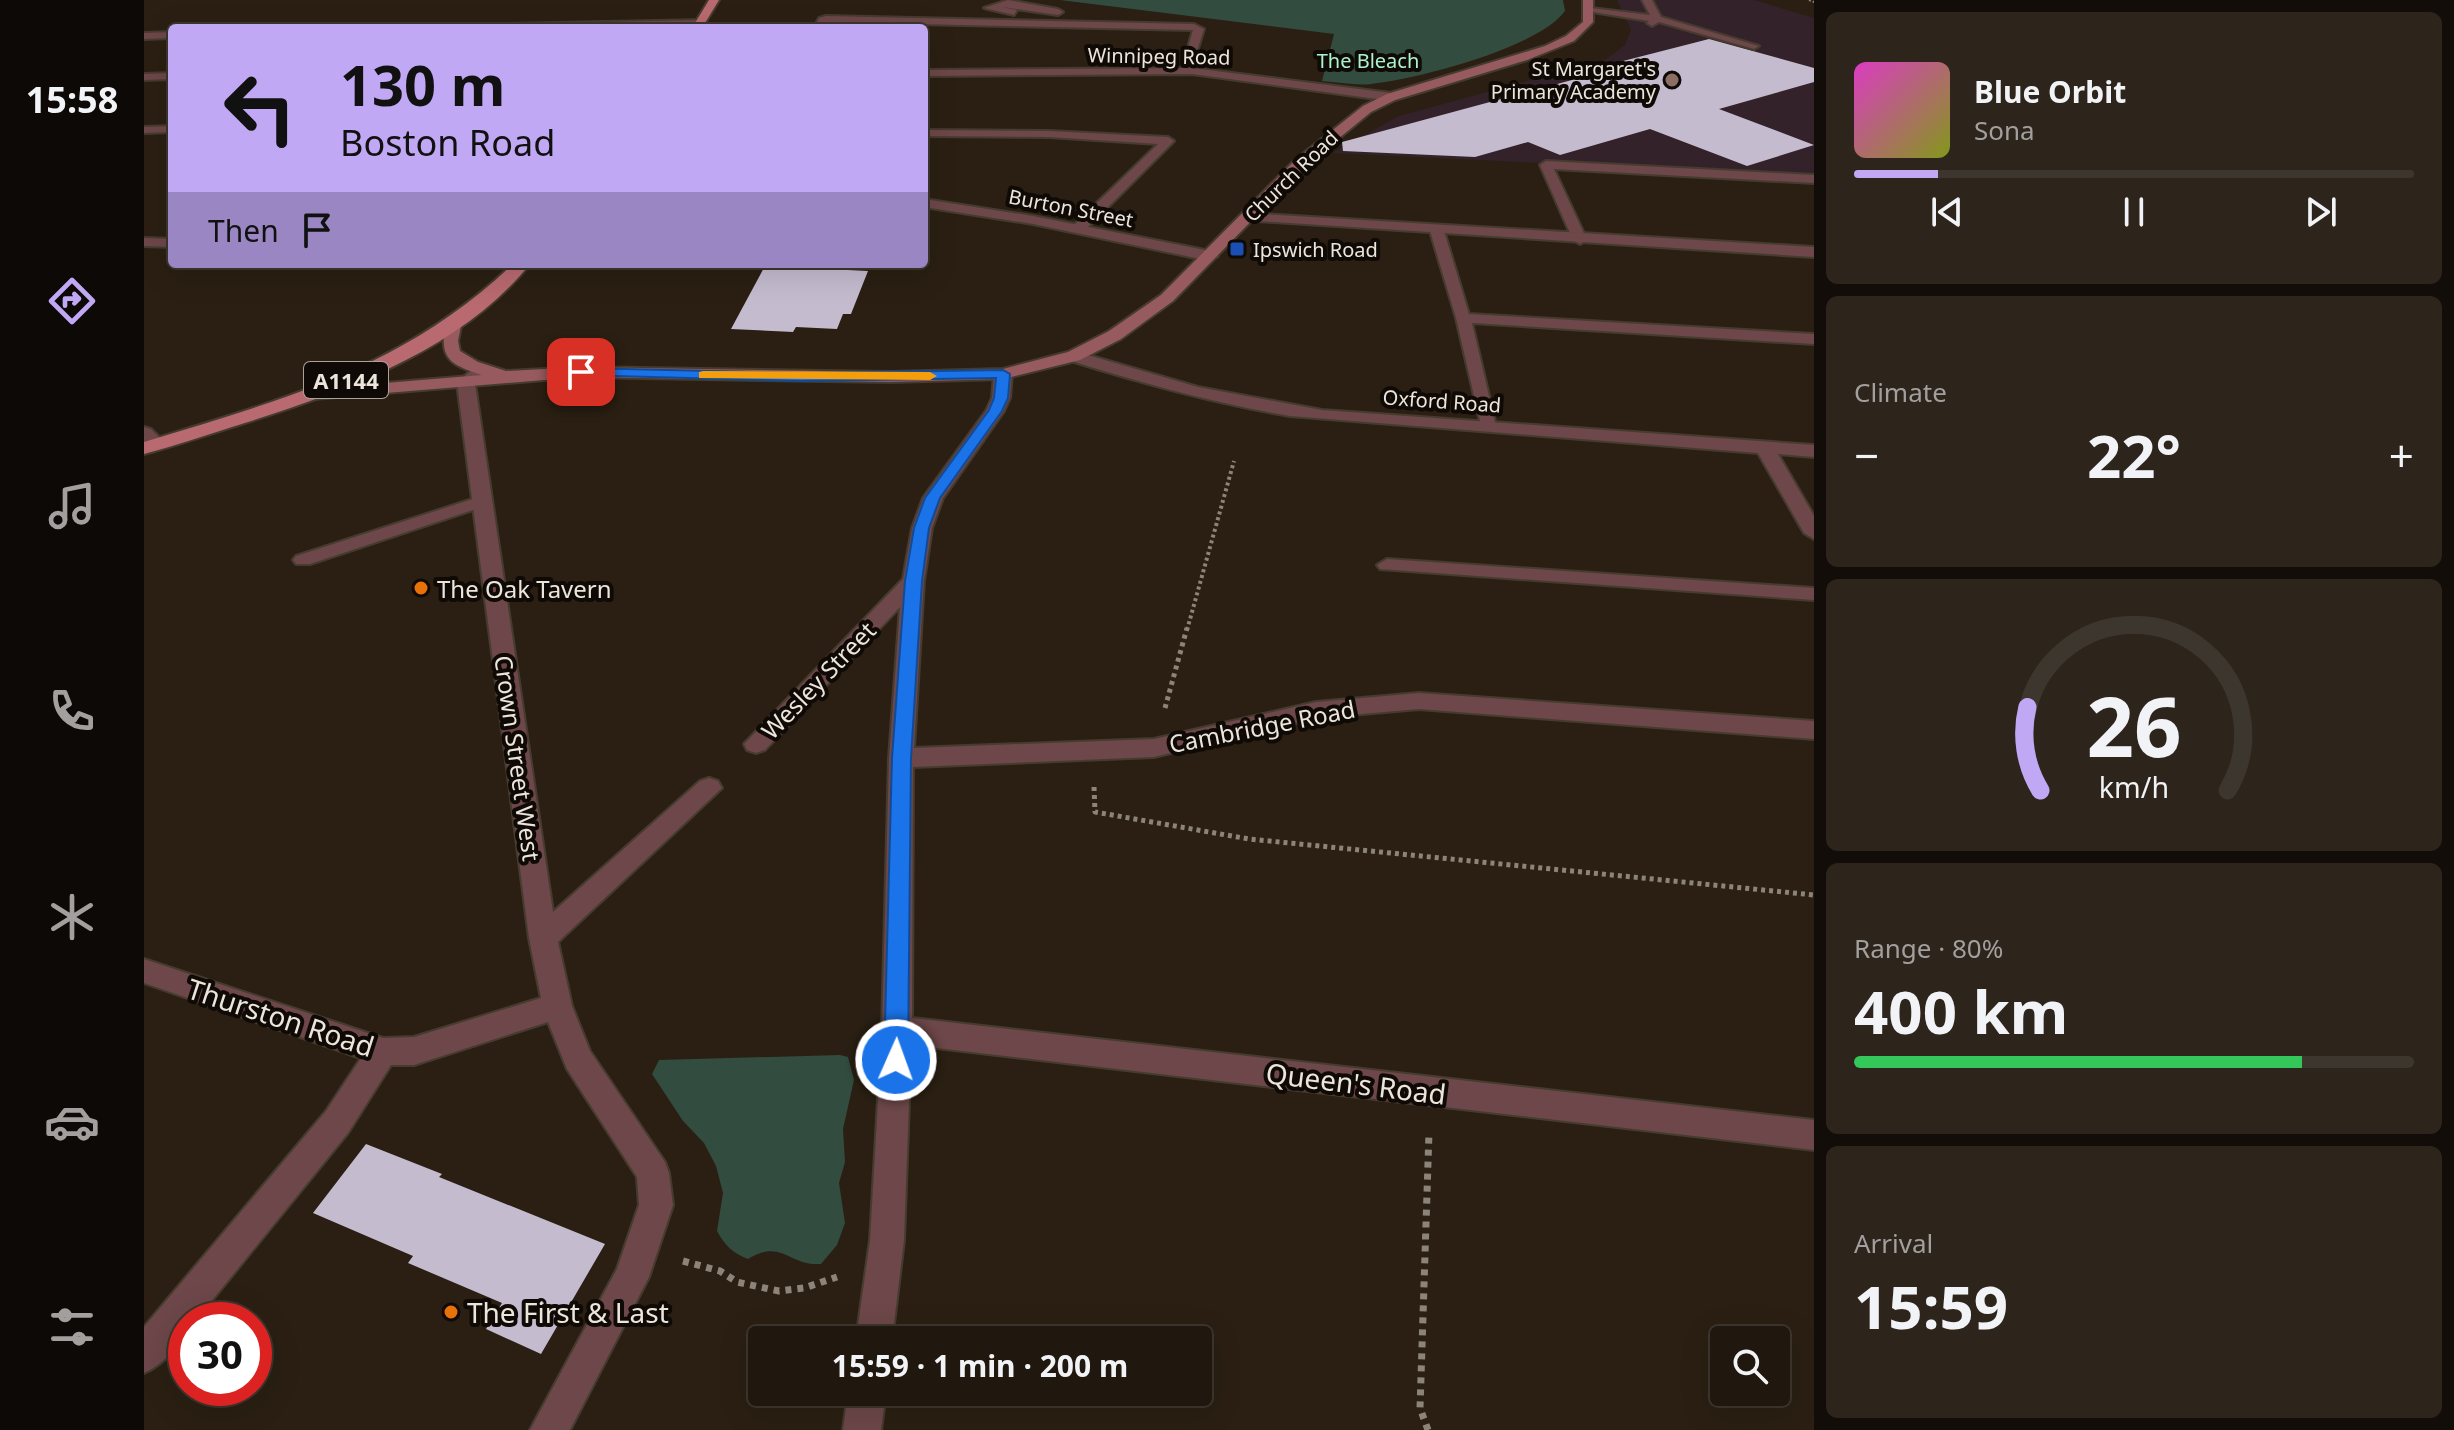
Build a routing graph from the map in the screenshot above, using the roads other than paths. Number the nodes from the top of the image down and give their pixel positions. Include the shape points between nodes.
1 (714, 0) edge
2 (1647, 0) edge
3 (1589, 5) edge
4 (1060, 12) junction
5 (1657, 19) junction
6 (700, 24) edge
7 (820, 24) edge
8 (1130, 24) junction
9 (1648, 27) dead end
10 (168, 35) edge
11 (144, 36) edge
12 (1754, 46) dead end
13 (1186, 71) junction
14 (928, 73) edge
15 (168, 76) edge
16 (144, 77) edge
17 (1391, 97) junction
18 (168, 129) edge
19 (144, 130) edge
20 (928, 133) edge
21 (1814, 179) edge
22 (928, 204) edge
23 (1247, 217) junction
24 (1079, 228) junction
25 (1437, 231) junction
26 (1580, 240) junction
27 (144, 242) edge
28 (168, 243) edge
29 (1814, 252) edge
30 (1210, 256) junction
31 (518, 268) edge
32 (1463, 318) junction
33 (454, 321) junction
34 (1814, 339) edge
35 (1074, 356) junction
36 (1003, 374) junction
37 (474, 376) junction
38 (313, 394) junction
39 (1488, 426) junction
40 (148, 442) edge
41 (1765, 448) junction
42 (1814, 451) edge
43 (482, 501) junction
44 (1814, 533) edge
45 (303, 560) dead end
46 (1387, 565) dead end
47 (913, 581) junction
48 (1814, 594) edge
49 (1814, 730) edge
50 (756, 744) dead end
51 (901, 758) junction
52 (709, 788) dead end
53 (543, 938) junction
54 (146, 974) edge
55 (557, 1006) junction
56 (897, 1030) junction
57 (383, 1052) junction
58 (1814, 1135) edge
59 (876, 1326) edge
60 (144, 1355) edge
61 (865, 1406) edge
62 (549, 1430) edge
63 (862, 1430) edge

1 - 6 main road
2 - 5 lane
3 - 5 lane
3 - 17 main road, Church Road via 1583,30 1552,48
4 - 4 lane via 1008,3 989,8 1022,12
4 - 8 lane
5 - 9 lane
5 - 12 lane
7 - 8 lane via 826,19
8 - 13 lane via 1198,28
10 - 11 lane
13 - 14 street, Winnipeg Road
13 - 17 street, Winnipeg Road
15 - 16 street
17 - 23 main road, Church Road via 1341,128
18 - 19 lane
20 - 24 lane via 1168,141
21 - 26 lane via 1546,165
22 - 24 street, Burton Street
23 - 25 street
23 - 30 main road, Church Road
24 - 30 street, Burton Street
25 - 26 street
25 - 32 lane
26 - 29 street
27 - 28 street
30 - 35 main road, Church Road via 1167,298
31 - 33 main road, A1144
32 - 34 lane
32 - 39 lane
33 - 37 main road via 452,354
33 - 38 main road, A1144 via 425,341
35 - 36 main road, Church Road
35 - 39 street, Oxford Road via 1252,406
36 - 37 main road, Church Road
36 - 47 street via 995,411 933,498
37 - 38 main road, Church Road
37 - 43 street, Crown Street West
38 - 40 main road, A1144
39 - 41 street, Oxford Road
41 - 42 street, Oxford Road
41 - 44 street
43 - 45 lane
43 - 53 street, Crown Street West
46 - 48 lane
47 - 50 street, Wesley Street
47 - 51 street
49 - 51 street, Cambridge Road via 1419,701 1316,710 1154,748
51 - 56 street
52 - 53 street
53 - 55 street, Crown Street West
54 - 57 street, Thurston Road
55 - 57 street, Thurston Road via 414,1051
55 - 62 street, Crown Street West via 578,1059 653,1173 656,1205 632,1277
56 - 58 street, Queen's Road
56 - 59 street via 887,1240
57 - 60 street via 337,1122
61 - 63 street

